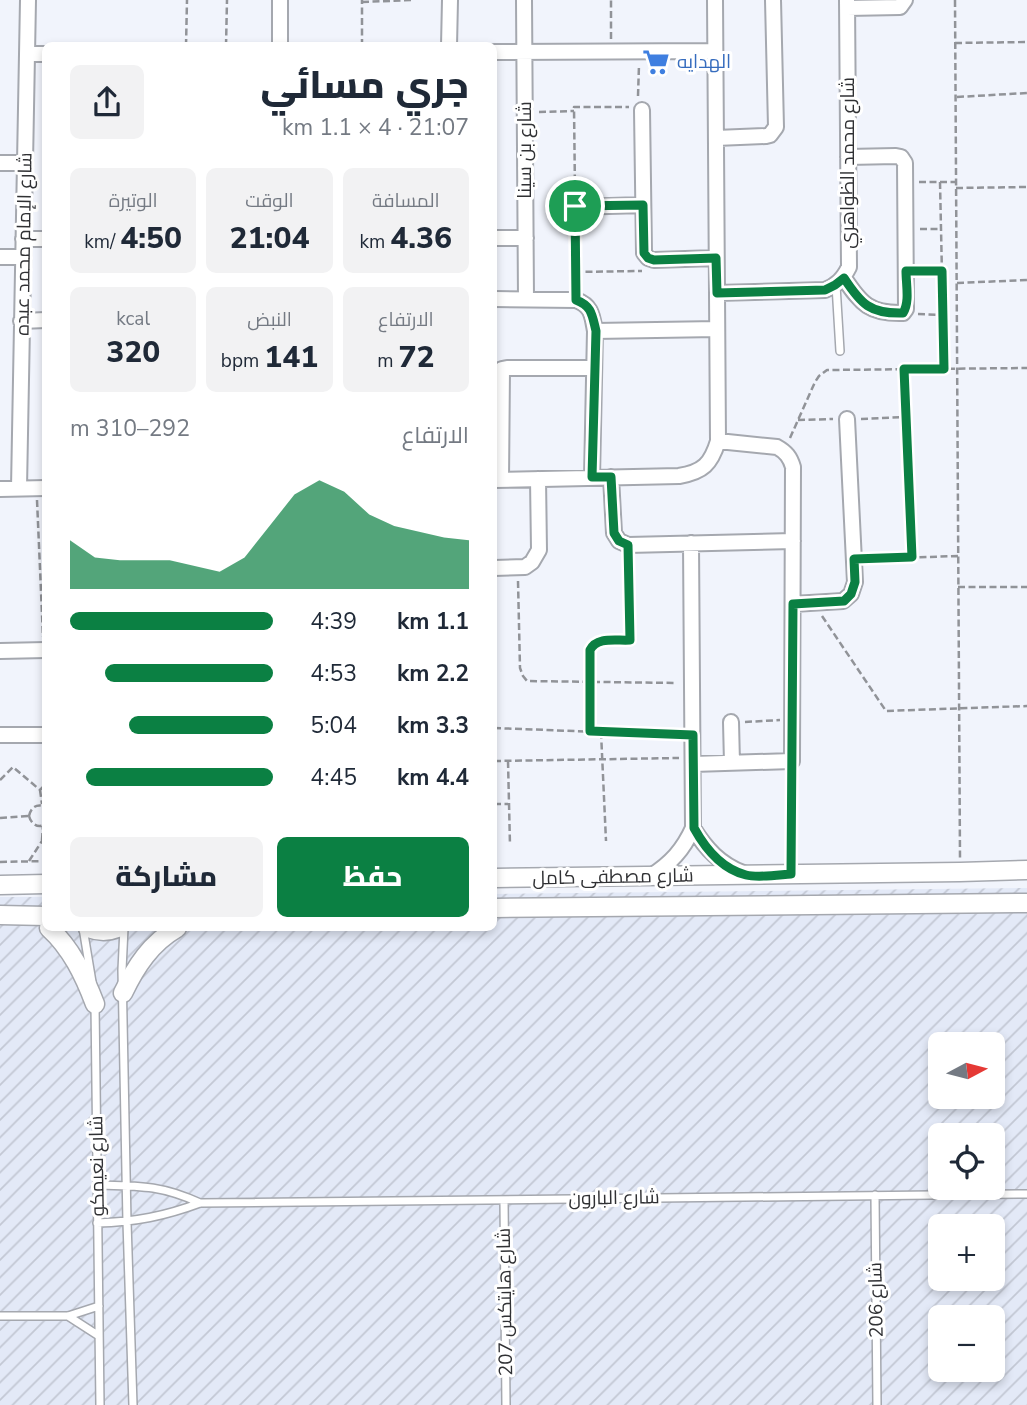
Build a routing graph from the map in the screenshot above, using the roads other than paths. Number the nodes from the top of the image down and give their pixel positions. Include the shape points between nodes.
1 (28, 0) edge
2 (280, 0) edge
3 (450, 0) edge
4 (524, 0) edge
5 (715, 0) edge
6 (773, 0) edge
7 (905, 0) edge
8 (847, 4) edge
9 (280, 42) edge
10 (449, 42) edge
11 (525, 51) junction
12 (716, 51) junction
13 (497, 52) edge
14 (27, 54) junction
15 (42, 54) edge
16 (642, 110) dead end
17 (716, 138) junction
18 (848, 157) junction
19 (0, 163) edge
20 (25, 163) junction
21 (643, 205) junction
22 (575, 206) road end
23 (497, 238) edge
24 (526, 238) junction
25 (23, 239) junction
26 (42, 239) edge
27 (0, 257) edge
28 (23, 257) junction
29 (716, 258) junction
30 (840, 282) junction
31 (717, 293) junction
32 (497, 299) edge
33 (526, 299) junction
34 (42, 320) edge
35 (21, 321) junction
36 (717, 328) junction
37 (596, 331) junction
38 (840, 351) dead end
39 (594, 368) junction
40 (497, 375) edge
41 (848, 419) dead end
42 (718, 441) junction
43 (592, 477) junction
44 (611, 477) junction
45 (538, 479) junction
46 (497, 480) edge
47 (19, 488) junction
48 (41, 488) edge
49 (0, 489) edge
50 (793, 541) junction
51 (691, 543) junction
52 (628, 545) junction
53 (497, 568) edge
54 (793, 604) junction
55 (630, 640) road end
56 (42, 650) edge
57 (0, 651) edge
58 (731, 722) dead end
59 (0, 735) edge
60 (42, 735) edge
61 (693, 761) junction
62 (732, 763) junction
63 (694, 828) junction
64 (1025, 870) edge
65 (747, 875) junction
66 (650, 877) junction
67 (497, 878) edge
68 (42, 884) edge
69 (0, 886) edge
70 (24, 886) junction
71 (1027, 903) edge
72 (497, 908) edge
73 (0, 915) edge
74 (40, 920) edge
75 (50, 931) edge
76 (86, 931) edge
77 (124, 931) edge
78 (172, 931) edge
79 (123, 993) junction
80 (94, 1003) junction
81 (97, 1185) junction
82 (127, 1185) junction
83 (1027, 1194) edge
84 (875, 1195) junction
85 (503, 1199) junction
86 (200, 1203) junction
87 (127, 1222) junction
88 (97, 1223) junction
89 (99, 1306) junction
90 (0, 1316) edge
91 (68, 1316) junction
92 (99, 1336) junction
93 (100, 1405) edge
94 (133, 1405) edge
95 (506, 1405) edge
96 (877, 1405) edge

1 - 14 street, شارع الإمام محمد عبده
2 - 9 street
3 - 10 street
4 - 11 street, شارع بن سينا
5 - 12 street
6 - 17 street via 775,127 766,136
7 - 8 street via 900,7
8 - 18 street, شارع محمد الظواهري
11 - 12 street
11 - 13 street
11 - 24 street, شارع بن سينا
12 - 17 street
14 - 15 street
14 - 20 street, شارع الإمام محمد عبده
16 - 21 street
17 - 29 street
18 - 30 street, شارع محمد الظواهري via 849,267
18 - 30 street via 896,156 905,163 906,309 903,313 872,309
19 - 20 street
20 - 25 street, شارع الإمام محمد عبده
21 - 22 street
21 - 29 street via 644,253 648,258
23 - 24 street
24 - 33 street, شارع بن سينا
25 - 26 street
25 - 28 street, شارع الإمام محمد عبده
27 - 28 street
28 - 35 street, شارع الإمام محمد عبده
29 - 31 street
30 - 31 street via 814,291
30 - 38 lane
31 - 36 street
32 - 33 street
33 - 37 street via 586,304
34 - 35 street
35 - 47 street, شارع الإمام محمد عبده
36 - 37 street
36 - 42 street
37 - 39 street
39 - 40 street via 507,368
39 - 43 street
40 - 46 street
41 - 54 street via 855,582 844,601
42 - 44 street via 714,455 693,473
42 - 50 street via 785,451 793,467
43 - 44 street
43 - 45 street
44 - 52 street via 614,533
45 - 46 street
45 - 53 street via 539,550 526,567
47 - 48 street
47 - 49 street
50 - 51 street
50 - 54 street
51 - 52 street
51 - 61 street
52 - 55 lane
54 - 62 street via 792,761
56 - 57 street
58 - 62 street
59 - 60 street
61 - 62 street
61 - 63 street
63 - 65 street via 721,862
63 - 66 street via 677,856
64 - 65 street, شارع مصطفى كامل
65 - 66 street, شارع مصطفى كامل
66 - 67 street, شارع مصطفى كامل
68 - 70 street
69 - 70 street
70 - 74 street
71 - 72 street, شارع مصطفى كامل
73 - 74 street
75 - 80 street via 72,955
76 - 80 lane, شارع نعيمكو
77 - 79 lane, شارع نعيمكو
78 - 79 street via 134,970
79 - 82 lane, شارع نعيمكو
80 - 81 lane, شارع نعيمكو
81 - 82 lane, شارع البارون
81 - 88 lane, شارع نعيمكو
82 - 86 lane, شارع البارون via 167,1190
82 - 87 lane, شارع نعيمكو
83 - 84 lane, شارع البارون
84 - 85 lane, شارع البارون
84 - 96 lane, شارع 206
85 - 86 lane, شارع البارون
85 - 95 lane, شارع هايتكس 207
86 - 87 lane, شارع البارون
87 - 88 lane, شارع البارون
87 - 94 lane, شارع نعيمكو
88 - 89 lane, شارع نعيمكو
89 - 91 lane
89 - 92 lane, شارع نعيمكو
90 - 91 lane
91 - 92 lane
92 - 93 lane, شارع نعيمكو

